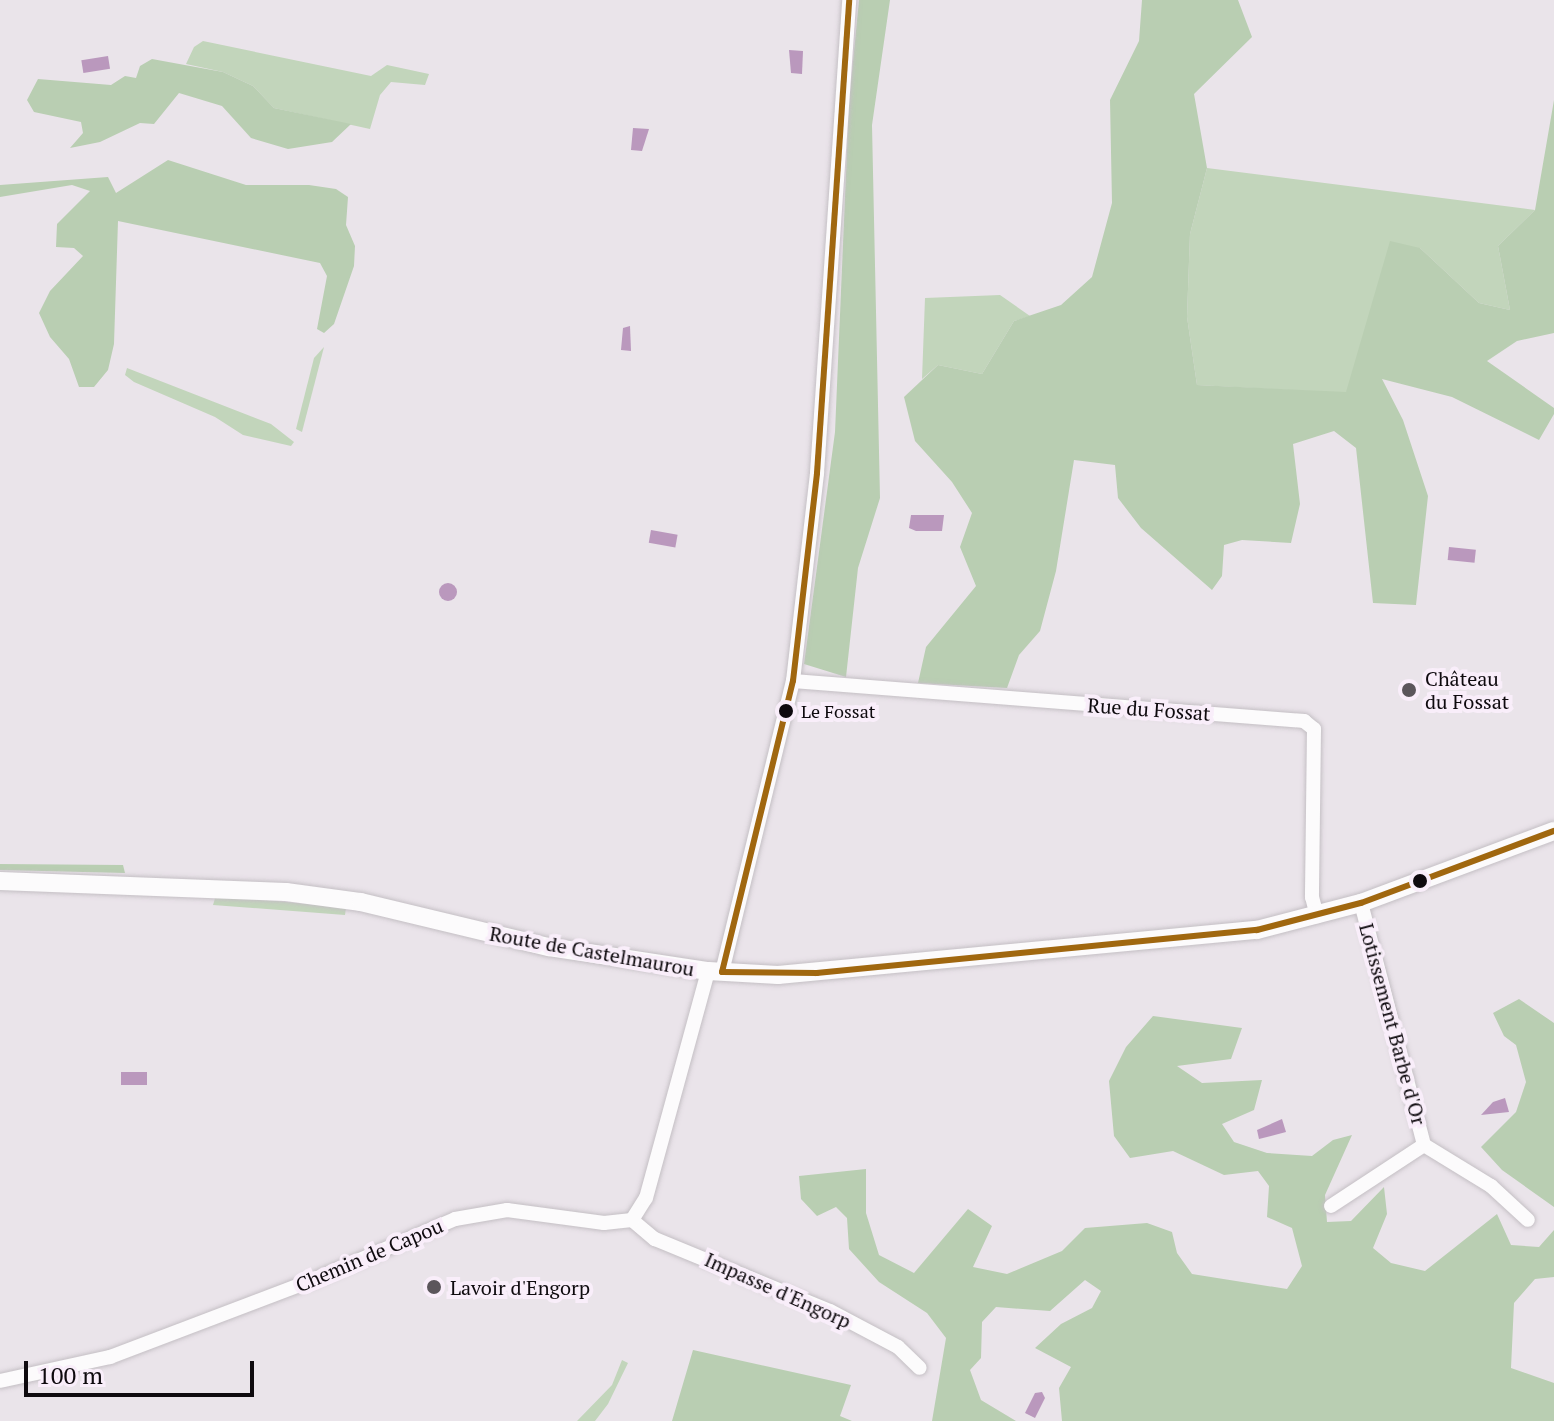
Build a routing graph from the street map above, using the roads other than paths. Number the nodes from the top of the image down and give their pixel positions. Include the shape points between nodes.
1 (849, 0) edge
2 (793, 681) junction
3 (1554, 831) edge
4 (0, 881) edge
5 (1361, 903) junction
6 (1317, 916) junction
7 (715, 971) junction
8 (1424, 1145) junction
9 (1331, 1206) dead end
10 (632, 1220) junction
11 (1528, 1220) dead end
12 (920, 1368) dead end
13 (0, 1381) edge

1 - 2 street via 817,473
2 - 6 street, Rue du Fossat via 1304,721 1314,729 1312,897
2 - 7 street
3 - 5 street, Route de Castelmaurou
4 - 7 street, Route de Castelmaurou via 286,892 361,902 549,947
5 - 6 street, Route de Castelmaurou
5 - 8 street, Lotissement Barbe d'Or
6 - 7 street, Route de Castelmaurou via 1257,930 981,959 778,975
7 - 10 street via 646,1198
8 - 9 street, Lotissement Barbe d'Or
8 - 11 street, Lotissement Barbe d'Or via 1491,1186
10 - 12 street, Impasse d'Engorp via 655,1239 830,1311 898,1347
10 - 13 street, Chemin de Capou via 604,1223 507,1210 455,1219 110,1357

